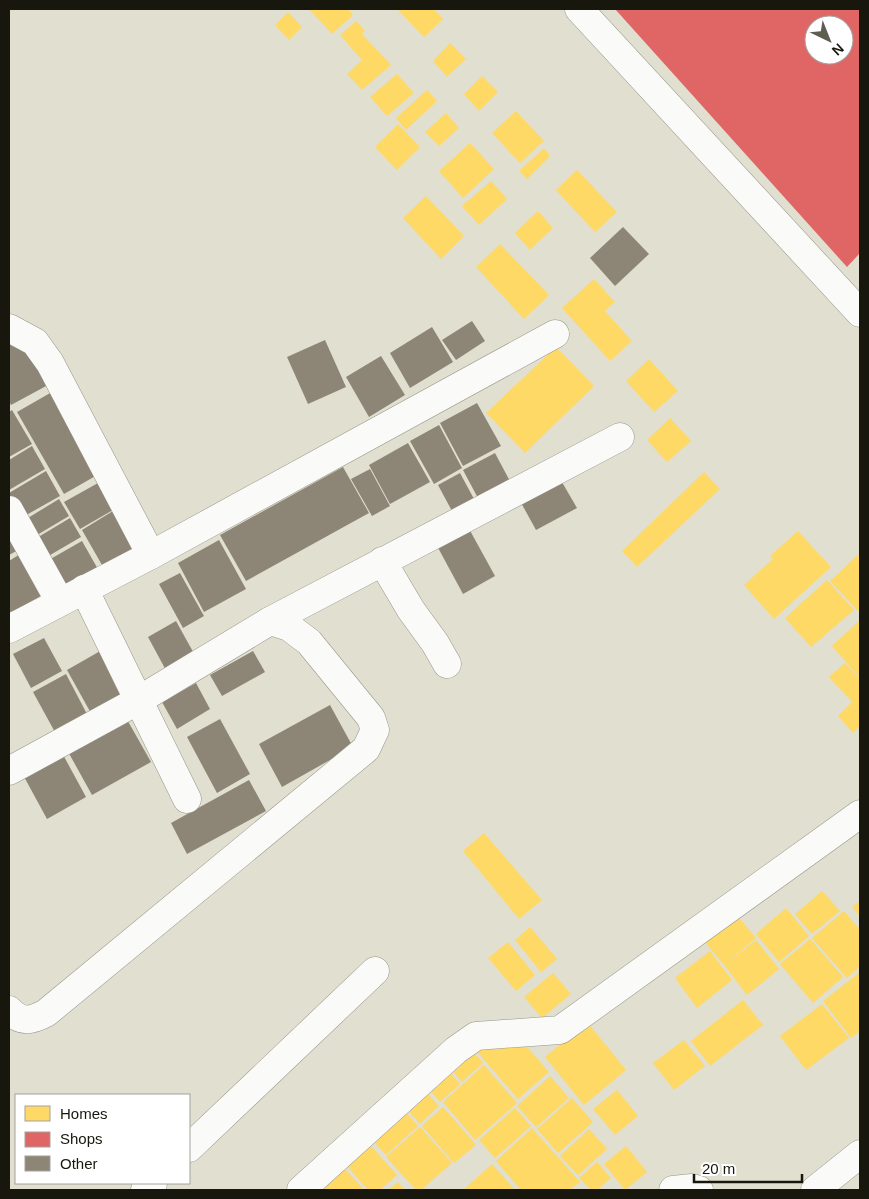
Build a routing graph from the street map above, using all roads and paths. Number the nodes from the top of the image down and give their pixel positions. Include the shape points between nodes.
1 (579, 9) edge
2 (860, 313) edge
3 (9, 328) edge
4 (555, 334) dead end
5 (620, 436) dead end
6 (9, 510) edge
7 (150, 554) junction
8 (382, 562) junction
9 (84, 589) junction
10 (60, 602) junction
11 (270, 621) junction
12 (9, 629) edge
13 (447, 664) dead end
14 (140, 700) junction
15 (9, 771) edge
16 (187, 799) dead end
17 (860, 814) edge
18 (375, 971) dead end
19 (9, 1010) edge
20 (190, 1147) edge
21 (860, 1154) edge
22 (301, 1190) edge
23 (673, 1190) edge
24 (698, 1190) edge
25 (815, 1190) edge

1 - 2 street
3 - 7 street via 35,342 50,363
4 - 7 street
5 - 8 street
6 - 10 street
7 - 9 street
8 - 11 street
8 - 13 street
9 - 10 street
9 - 14 street
10 - 12 street
11 - 14 street
11 - 19 street via 289,627 309,642 371,718 375,730 366,749 46,1013 34,1020 23,1020
14 - 15 street
14 - 16 street
17 - 22 street via 560,1030 476,1036 456,1050
18 - 20 street
21 - 25 street
23 - 24 street

